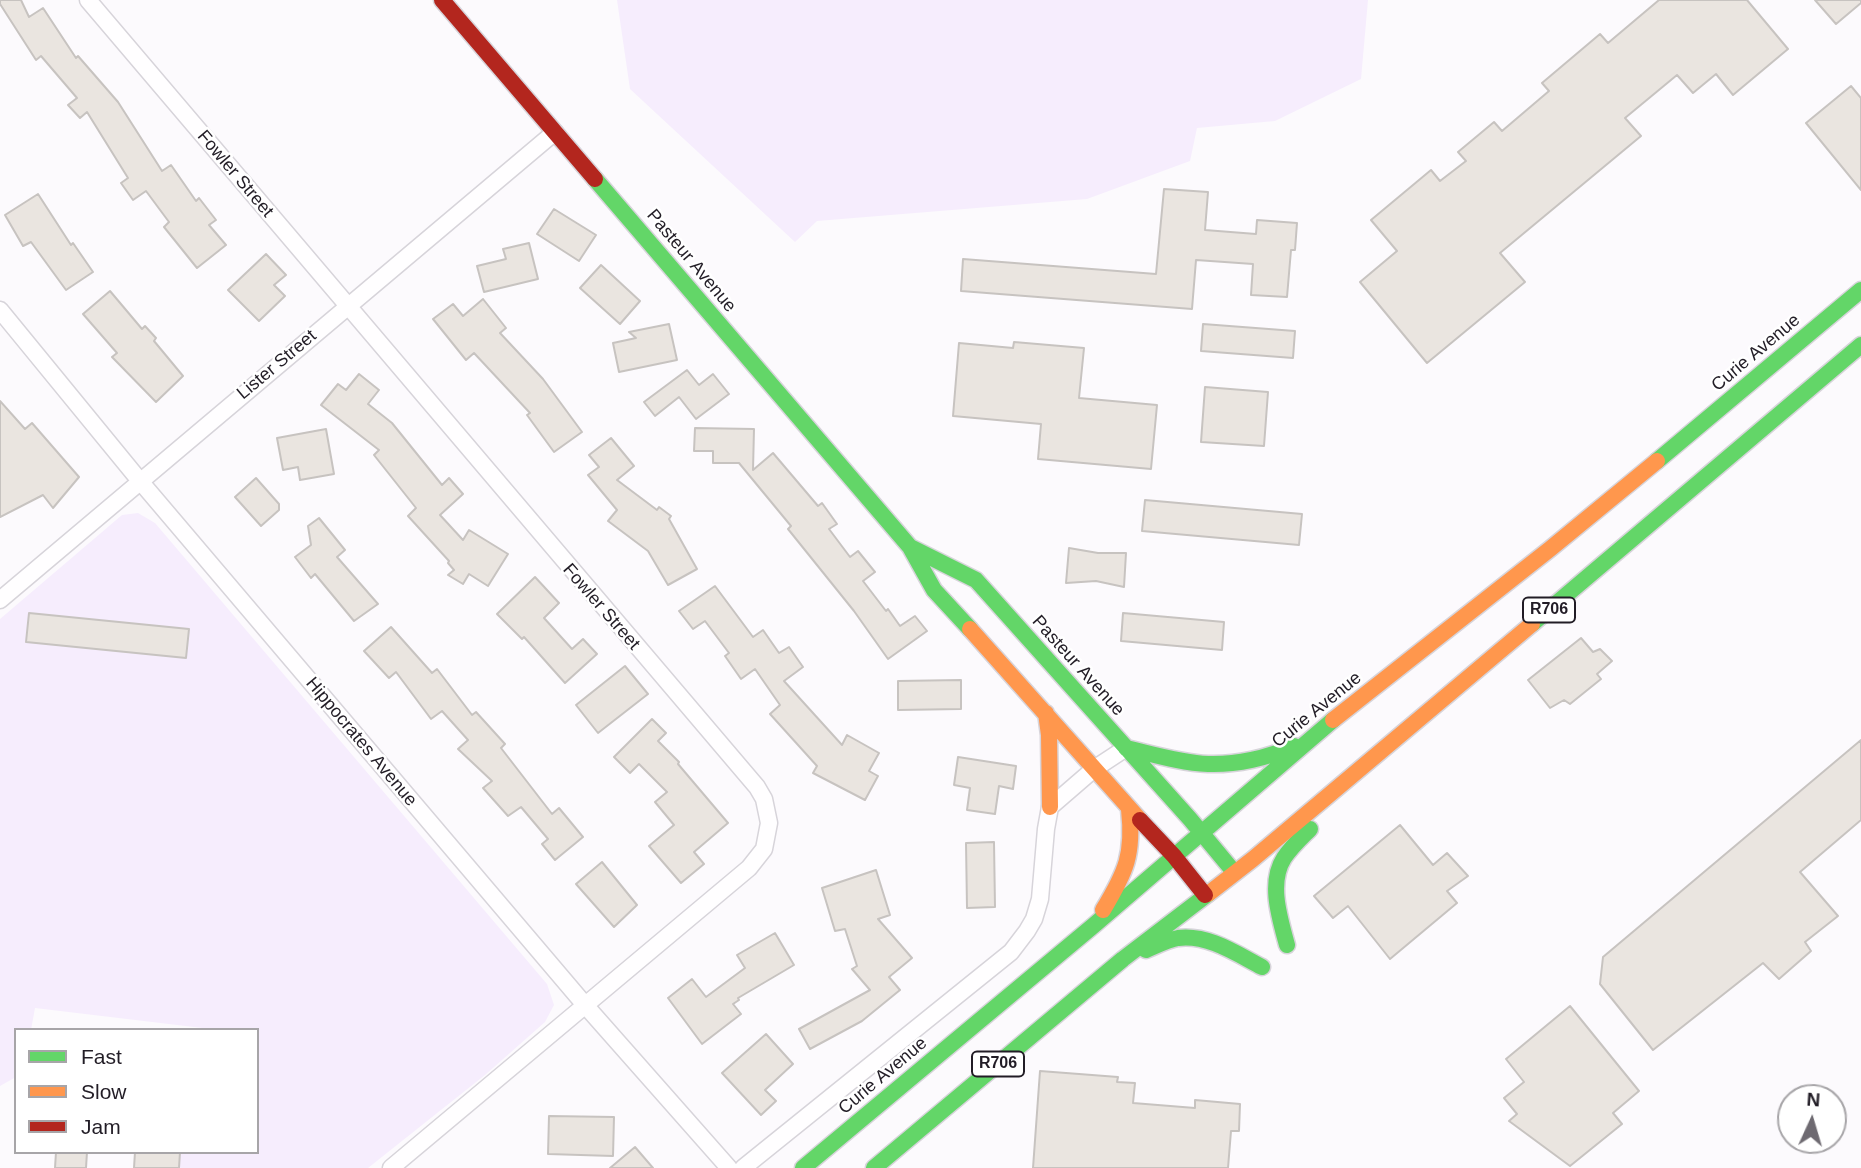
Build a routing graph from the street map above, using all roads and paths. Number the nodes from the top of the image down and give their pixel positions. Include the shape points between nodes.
1 (88, 0) edge
2 (442, 0) edge
3 (555, 132) junction
4 (1861, 290) edge
5 (348, 306) junction
6 (0, 310) edge
7 (1861, 345) edge
8 (140, 481) junction
9 (909, 547) junction
10 (0, 600) edge
11 (1046, 713) junction
12 (1323, 728) junction
13 (1126, 748) junction
14 (1384, 748) junction
15 (1094, 769) junction
16 (1050, 807) junction
17 (1129, 809) junction
18 (1200, 833) junction
19 (1174, 856) junction
20 (1234, 872) junction
21 (1205, 895) junction
22 (1093, 926) junction
23 (1287, 945) dead end
24 (1123, 959) junction
25 (1262, 967) dead end
26 (585, 1005) junction
27 (391, 1168) edge
28 (729, 1168) edge
29 (743, 1168) edge
30 (803, 1168) edge
31 (874, 1168) edge

1 - 5 street, Fowler Street
2 - 3 main road, Pasteur Avenue
3 - 5 street, Lister Street
3 - 9 main road, Pasteur Avenue
4 - 12 main road, Curie Avenue / R706 via 1550,549
5 - 8 street, Lister Street
5 - 26 street, Fowler Street via 764,799 768,832 757,860
6 - 8 street, Hippocrates Avenue
7 - 14 main road, R706
8 - 10 street, Lister Street
8 - 26 street, Hippocrates Avenue
9 - 11 main road, Pasteur Avenue via 934,590
9 - 13 main road, Pasteur Avenue via 976,580
11 - 15 main road, Pasteur Avenue
11 - 16 main road
12 - 13 main road via 1277,754 1228,763 1193,763
12 - 18 main road, Curie Avenue / R706
13 - 15 street
13 - 18 main road, Pasteur Avenue
14 - 20 main road, R706
14 - 23 main road via 1281,863 1278,913
15 - 16 street
15 - 17 main road, Pasteur Avenue
16 - 29 street, Curie Avenue via 1040,899 1034,919 1011,952
17 - 19 main road, Pasteur Avenue
17 - 22 main road via 1130,852 1115,890
18 - 19 main road, Curie Avenue / R706
18 - 20 main road, Pasteur Avenue
19 - 21 main road, Pasteur Avenue
19 - 22 main road, Curie Avenue / R706
20 - 21 main road, R706
21 - 24 main road, R706
22 - 30 main road, Curie Avenue / R706
24 - 25 main road via 1170,940 1188,938 1220,945
24 - 31 main road, R706
26 - 27 street, Fowler Street
26 - 28 street, Hippocrates Avenue

